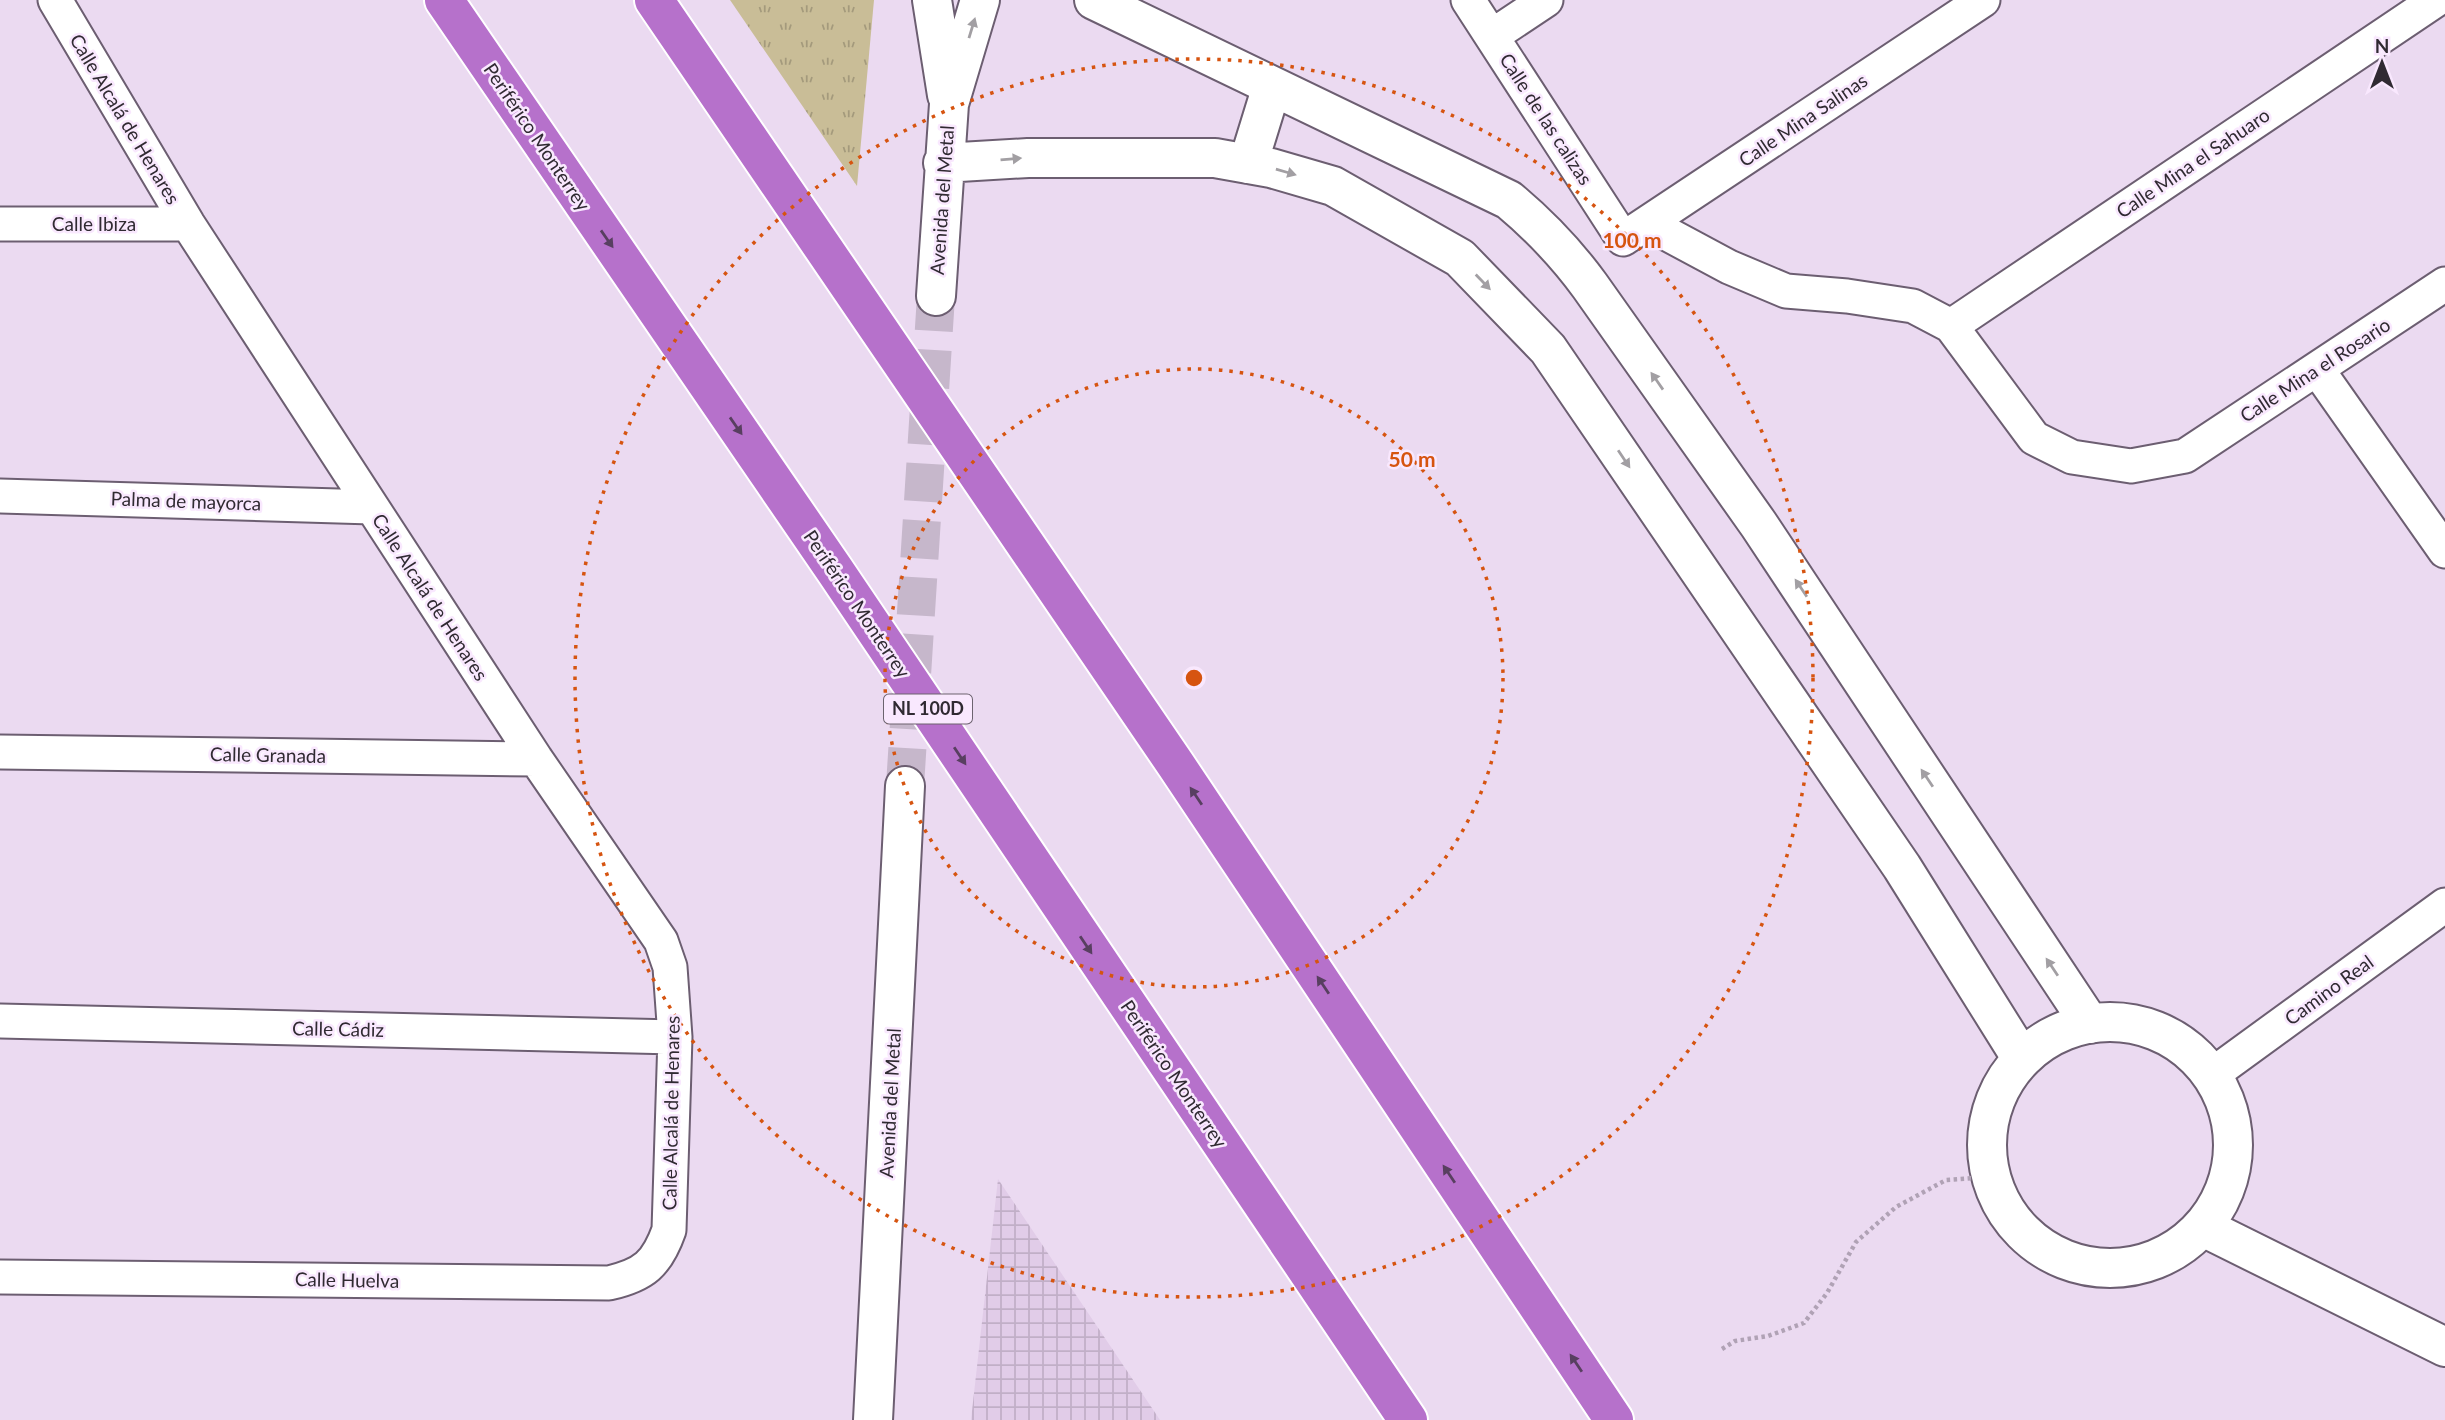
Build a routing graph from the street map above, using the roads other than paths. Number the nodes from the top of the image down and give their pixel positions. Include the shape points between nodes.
1 (55, 0) edge
2 (444, 0) edge
3 (654, 0) edge
4 (932, 0) edge
5 (981, 0) edge
6 (1094, 0) edge
7 (1468, 0) edge
8 (1546, 0) edge
9 (1983, 0) edge
10 (2436, 0) edge
11 (1492, 36) junction
12 (1272, 86) junction
13 (949, 104) junction
14 (943, 163) junction
15 (1248, 164) junction
16 (0, 224) edge
17 (188, 224) junction
18 (1635, 231) junction
19 (2445, 284) edge
20 (936, 296) tunnel mouth
21 (1951, 326) junction
22 (2317, 369) junction
23 (0, 496) edge
24 (372, 507) junction
25 (2445, 551) edge
26 (0, 752) edge
27 (536, 759) junction
28 (905, 786) tunnel mouth
29 (2445, 905) edge
30 (0, 1021) edge
31 (2090, 1024) junction
32 (676, 1037) junction
33 (2022, 1059) junction
34 (2213, 1074) junction
35 (2203, 1227) junction
36 (669, 1230) joint
37 (0, 1277) edge
38 (2445, 1347) edge
39 (873, 1420) edge
40 (1408, 1420) edge
41 (1614, 1420) edge

1 - 17 street, Calle Alcalá de Henares
2 -> 40 highway, Periférico Monterrey / NL 100D
41 -> 3 highway via 1176,765
4 - 13 street, Avenida del Metal
13 -> 5 street, Avenida del Metal
6 - 12 street
7 - 11 street, Calle de las calizas
8 - 11 street
9 - 18 street, Calle Mina Salinas
10 - 21 street, Calle Mina el Sahuaro
11 - 18 street, Calle de las calizas
12 - 15 street
31 -> 12 street via 1759,525 1565,252 1509,200
13 - 14 street, Avenida del Metal
14 -> 15 street via 1215,158
14 - 20 street, Avenida del Metal
15 -> 33 street via 1333,186 1460,258 1548,349 1902,867
16 - 17 street, Calle Ibiza
17 - 24 street, Calle Alcalá de Henares
18 - 21 street via 1786,291 1913,306
19 - 22 street, Calle Mina el Rosario
21 - 22 street, Calle Mina el Rosario via 2034,438 2072,457 2130,466 2185,456
22 - 25 street
23 - 24 street, Palma de mayorca
24 - 27 street, Calle Alcalá de Henares
26 - 27 street, Calle Granada
27 - 32 street, Calle Alcalá de Henares via 660,941 670,967
28 - 39 street, Avenida del Metal
29 - 34 street, Camino Real
30 - 32 street, Calle Cádiz
31 - 33 street via 2066,1029
31 - 34 street via 2106,1021 2147,1026 2183,1045
32 - 36 street, Calle Alcalá de Henares
33 - 35 street via 2004,1080 1988,1118 1986,1158 1996,1197 2019,1231 2052,1255 2091,1268 2132,1267 2172,1253
34 - 35 street via 2230,1111 2234,1153 2225,1192
35 - 38 street
36 - 37 street, Calle Huelva via 662,1251 649,1266 633,1277 609,1283

